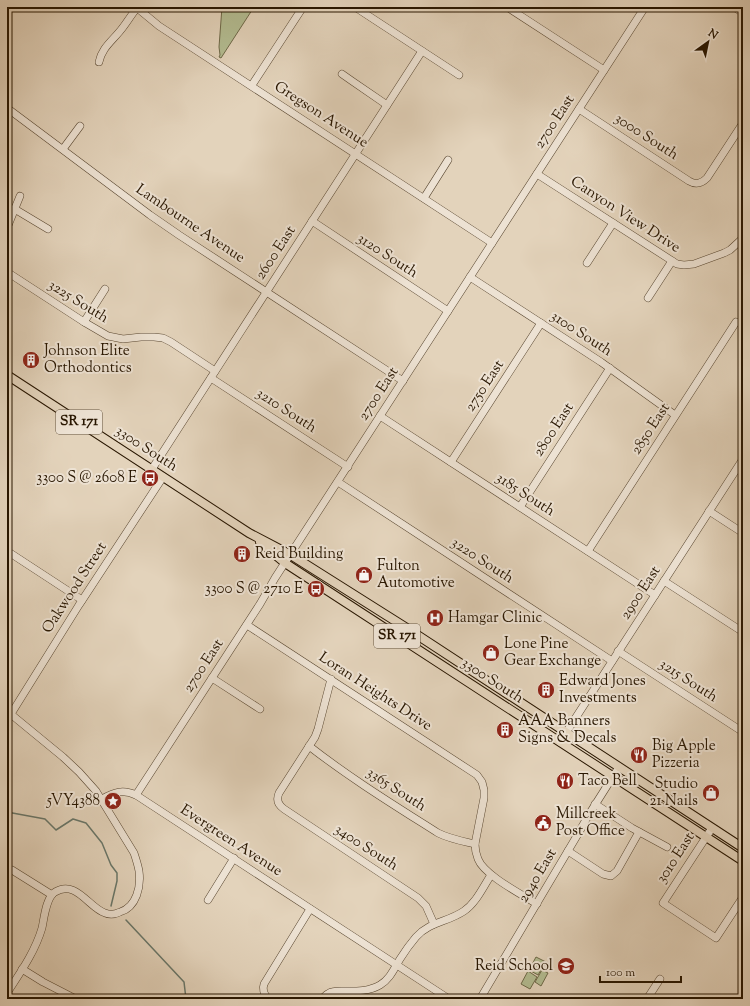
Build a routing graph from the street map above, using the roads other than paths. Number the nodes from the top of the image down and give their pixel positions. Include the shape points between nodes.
1 (136, 7) edge
2 (303, 7) edge
3 (355, 7) edge
4 (507, 7) edge
5 (645, 7) edge
6 (734, 7) edge
7 (743, 13) edge
8 (422, 51) junction
9 (99, 62) dead end
10 (604, 70) junction
11 (342, 74) dead end
12 (459, 75) dead end
13 (252, 85) junction
14 (387, 105) junction
15 (7, 108) edge
16 (579, 109) junction
17 (743, 123) edge
18 (80, 126) dead end
19 (63, 149) junction
20 (356, 154) junction
21 (448, 160) dead end
22 (537, 174) junction
23 (20, 196) dead end
24 (424, 198) junction
25 (14, 209) junction
26 (312, 222) junction
27 (613, 223) junction
28 (7, 228) edge
29 (48, 229) dead end
30 (743, 238) edge
31 (492, 243) junction
32 (672, 261) junction
33 (587, 263) dead end
34 (7, 272) edge
35 (470, 278) junction
36 (105, 289) dead end
37 (266, 292) junction
38 (648, 298) dead end
39 (448, 311) junction
40 (84, 322) junction
41 (736, 322) dead end
42 (541, 323) junction
43 (141, 337) joint
44 (610, 368) junction
45 (213, 374) junction
46 (7, 375) edge
47 (403, 381) junction
48 (676, 415) junction
49 (380, 416) junction
50 (743, 459) edge
51 (451, 462) junction
52 (348, 467) junction
53 (152, 470) junction
54 (163, 477) junction
55 (338, 482) junction
56 (520, 507) junction
57 (709, 511) junction
58 (249, 532) junction
59 (743, 533) edge
60 (588, 551) junction
61 (7, 552) edge
62 (291, 555) junction
63 (285, 563) junction
64 (664, 581) junction
65 (655, 595) junction
66 (82, 600) junction
67 (247, 624) junction
68 (743, 632) edge
69 (618, 651) junction
70 (612, 661) junction
71 (212, 678) junction
72 (331, 679) junction
73 (260, 709) dead end
74 (9, 713) edge
75 (566, 732) junction
76 (743, 732) edge
77 (560, 742) junction
78 (309, 746) junction
79 (619, 767) junction
80 (613, 776) junction
81 (136, 795) junction
82 (102, 798) junction
83 (595, 804) junction
84 (712, 828) junction
85 (639, 832) junction
86 (706, 837) junction
87 (475, 844) junction
88 (667, 847) dead end
89 (743, 848) edge
90 (568, 851) junction
91 (234, 858) junction
92 (743, 861) edge
93 (7, 868) edge
94 (491, 875) junction
95 (52, 895) junction
96 (743, 897) edge
97 (208, 900) dead end
98 (537, 904) junction
99 (310, 909) junction
100 (434, 924) junction
101 (397, 965) junction
102 (22, 969) junction
103 (660, 979) dead end
104 (7, 993) edge
105 (76, 999) edge
106 (268, 999) edge
107 (322, 999) edge
108 (449, 999) edge
109 (480, 999) edge
110 (647, 999) edge

1 - 9 street via 121,31 104,49
1 - 13 street, Gregson Avenue via 159,26
2 - 13 street
3 - 8 street
4 - 10 street
5 - 10 street, 2700 East
6 - 7 street
8 - 12 street
8 - 14 street, 2600 East
10 - 16 street, 2700 East
11 - 14 street
13 - 20 street, Gregson Avenue
14 - 20 street, 2600 East
15 - 19 street, Lambourne Avenue
16 - 17 street, 3000 South via 694,183 700,183 706,178
16 - 22 street, 2700 East
18 - 19 street
19 - 37 street, Lambourne Avenue via 150,215
20 - 24 street, Gregson Avenue
20 - 26 street, 2600 East
21 - 24 street
22 - 27 street, Canyon View Drive
22 - 31 street, 2700 East
23 - 25 street
24 - 31 street, Gregson Avenue
25 - 28 street
25 - 29 street
26 - 37 street, 2600 East
26 - 39 street, 3120 South
27 - 32 street, Canyon View Drive
27 - 33 street
30 - 32 street, Canyon View Drive via 726,252 699,263 684,265
31 - 35 street, 2700 East
32 - 38 street
34 - 40 street, 3225 South
35 - 39 street, 2700 East
35 - 42 street, 3100 South
36 - 40 street
37 - 45 street, 2600 East
37 - 47 street, Lambourne Avenue
39 - 47 street, 2700 East
40 - 43 street, 3225 South via 113,338
41 - 48 street, 2850 East
42 - 44 street, 3100 South
42 - 51 street, 2750 East
43 - 45 street, 3210 South via 167,340
44 - 48 street, 3100 South
44 - 56 street, 2800 East
45 - 52 street, 3210 South
45 - 53 street, 2600 East
46 - 53 main road, 3300 South / SR 171
47 - 49 street, 2700 East
48 - 60 street, 2850 East
49 - 51 street, 3185 South
49 - 52 street, 2700 East
50 - 57 street, 2900 East
51 - 56 street, 3185 South
52 - 55 street, 2700 East
53 - 54 main road, 3300 South / SR 171
54 - 58 main road, 3300 South / SR 171
54 - 66 street, Oakwood Street
55 - 62 street, 2700 East
55 - 70 street, 3220 South
56 - 60 street, 3185 South
57 - 59 street
57 - 64 street, 2900 East
58 - 62 main road, 3300 South / SR 171
58 - 63 main road, 3300 South / SR 171
60 - 65 street, 3185 South
61 - 66 street
62 - 63 street, 2700 East
62 - 75 main road, 3300 South / SR 171
63 - 67 street, 2700 East
63 - 77 main road, 3300 South / SR 171
64 - 65 street, 2900 East
64 - 68 street
65 - 69 street, 2900 East
66 - 74 street, Oakwood Street
67 - 71 street, 2700 East
67 - 72 street, Loran Heights Drive
69 - 70 street, 2900 East
69 - 76 street, 3215 South
70 - 75 street, 2900 East
71 - 73 street
71 - 81 street, 2700 East
72 - 78 street via 320,726
72 - 87 street, Loran Heights Drive via 480,778 484,786 484,798
74 - 82 street via 71,764
75 - 77 street, 2900 East
75 - 79 main road, 3300 South / SR 171
77 - 80 main road, 3300 South / SR 171
78 - 87 street, 3365 South via 346,774 438,833
78 - 100 street, 3400 South via 280,791 277,800 279,804 418,898 426,906
79 - 80 street, 2940 East
79 - 84 main road, 3300 South / SR 171
80 - 83 street, 2940 East
80 - 86 main road, 3300 South / SR 171
81 - 82 street, Evergreen Avenue via 130,792 117,792
81 - 91 street, Evergreen Avenue
82 - 95 street via 138,863 139,887 135,899 124,911 117,914 105,913 73,890 61,890
83 - 85 street
83 - 90 street, 2940 East
84 - 86 street, 3010 East
84 - 89 main road, 3300 South / SR 171
85 - 88 street
85 - 90 street via 612,876 605,875
86 - 92 main road, 3300 South / SR 171
86 - 96 street, 3010 East via 662,903 716,938
87 - 94 street via 478,860
90 - 98 street, 2940 East
91 - 97 street
91 - 99 street, Evergreen Avenue
93 - 95 street
94 - 98 street
94 - 100 street via 465,910
95 - 102 street via 38,940
98 - 109 street, 2940 East
99 - 101 street, Evergreen Avenue
99 - 106 street via 264,984 264,994
100 - 101 street via 417,935
101 - 107 street via 386,980 371,989 335,991
101 - 108 street, Evergreen Avenue
102 - 104 street
102 - 105 street
103 - 110 street

